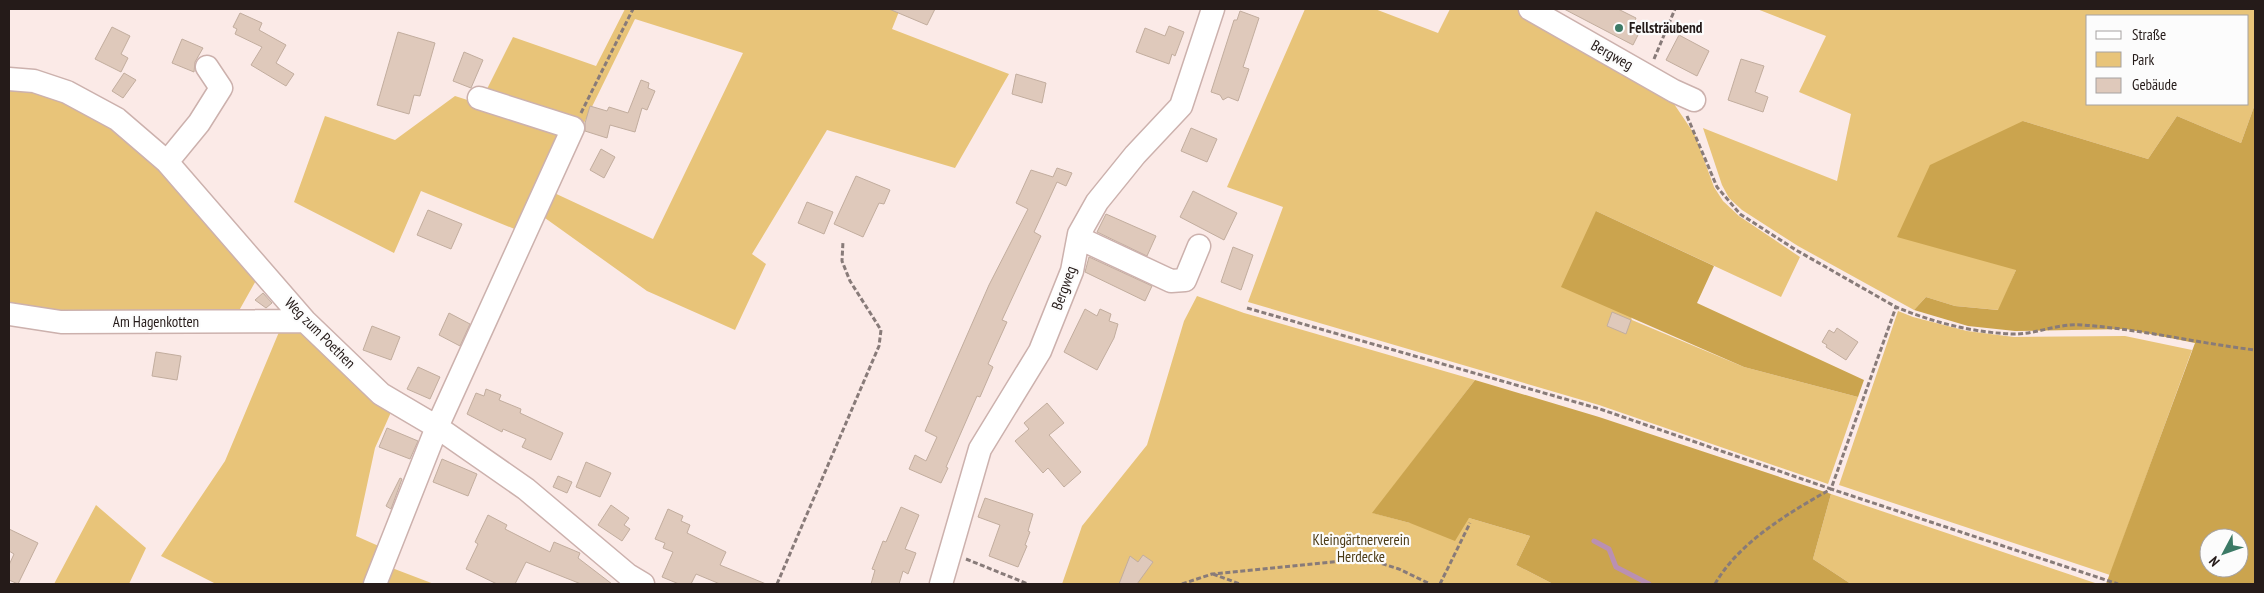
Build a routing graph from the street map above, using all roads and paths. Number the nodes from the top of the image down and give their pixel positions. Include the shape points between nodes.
1 (632, 9) edge
2 (1213, 9) edge
3 (1530, 9) edge
4 (1674, 9) edge
5 (206, 66) dead end
6 (1648, 75) junction
7 (9, 79) edge
8 (1684, 96) joint
9 (479, 98) dead end
10 (574, 128) junction
11 (167, 162) junction
12 (1079, 238) junction
13 (843, 241) dead end
14 (1199, 246) dead end
15 (1896, 307) junction
16 (1247, 308) dead end
17 (9, 314) edge
18 (305, 320) junction
19 (2255, 350) edge
20 (437, 427) junction
21 (1831, 489) junction
22 (1470, 523) dead end
23 (951, 553) junction
24 (1212, 574) junction
25 (376, 584) edge
26 (644, 584) edge
27 (777, 584) edge
28 (941, 584) edge
29 (1028, 584) edge
30 (1182, 584) edge
31 (1240, 584) edge
32 (1430, 584) edge
33 (1440, 584) edge
34 (1715, 584) edge
35 (2118, 584) edge

1 - 10 path
2 - 12 street, Bergweg via 1181,106 1097,202
3 - 6 street, Bergweg
4 - 6 path
5 - 11 street via 221,88
6 - 8 street, Bergweg
7 - 11 street, Weg zum Poethen via 34,82 67,92 117,119
8 - 15 path via 1717,187 1740,214
9 - 10 street
10 - 20 street
11 - 18 street, Weg zum Poethen
12 - 14 street via 1171,281 1185,280
12 - 23 street, Bergweg via 1072,271 1040,351 980,449
13 - 27 path via 842,261 850,281 881,330 879,346
15 - 19 path via 1967,329 2015,334 2088,325
15 - 21 path
16 - 21 path via 1600,409
17 - 18 street, Am Hagenkotten via 61,322
18 - 20 street, Weg zum Poethen via 381,394
20 - 25 street
20 - 26 street, Weg zum Poethen via 526,489 628,575
21 - 34 path via 1760,536
21 - 35 path
22 - 33 path
23 - 28 street, Bergweg
23 - 29 path
24 - 30 path
24 - 31 path
24 - 32 path via 1353,560 1377,562

